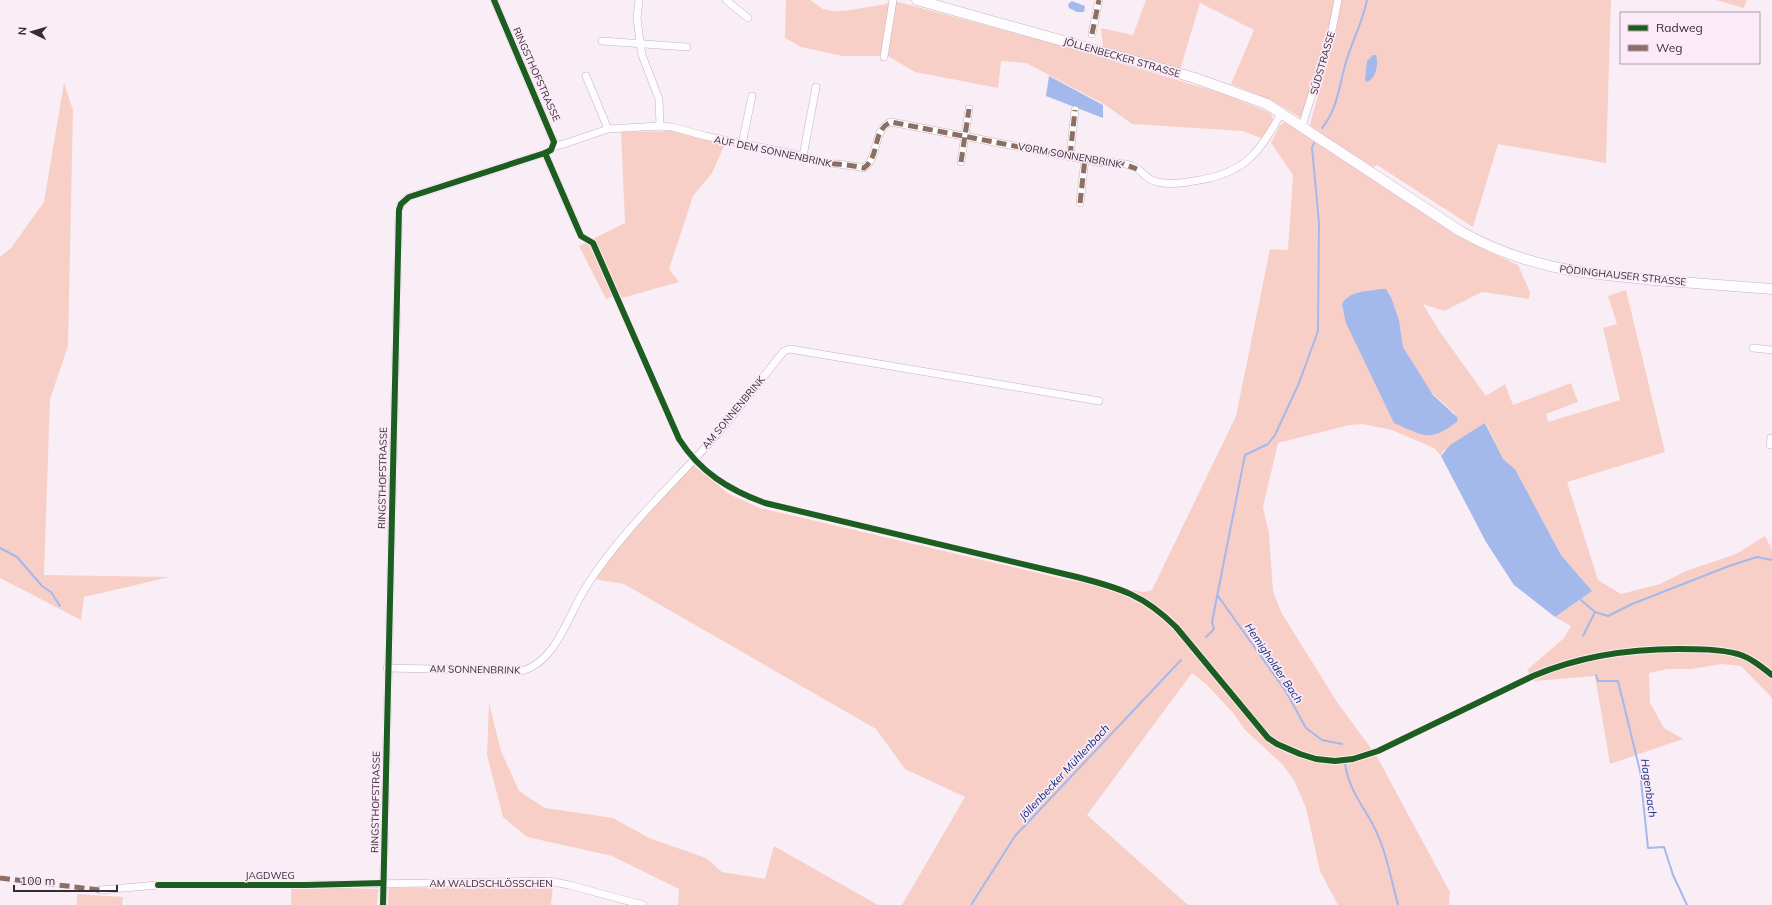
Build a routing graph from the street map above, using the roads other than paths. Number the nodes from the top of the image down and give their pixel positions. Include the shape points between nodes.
1 (494, 0) edge
2 (639, 0) edge
3 (726, 0) edge
4 (893, 0) edge
5 (917, 0) edge
6 (1099, 0) edge
7 (1338, 0) edge
8 (748, 18) dead end
9 (1092, 34) dead end
10 (602, 41) dead end
11 (640, 43) junction
12 (687, 46) dead end
13 (884, 57) dead end
14 (586, 76) dead end
15 (816, 87) dead end
16 (752, 96) dead end
17 (969, 109) dead end
18 (1074, 110) dead end
19 (1281, 113) junction
20 (660, 126) junction
21 (1302, 126) junction
22 (608, 129) junction
23 (965, 136) junction
24 (1318, 136) joint
25 (992, 141) joint
26 (742, 144) junction
27 (554, 146) junction
28 (545, 153) junction
29 (803, 156) junction
30 (1070, 156) junction
31 (1085, 159) junction
32 (961, 162) dead end
33 (1080, 204) dead end
34 (578, 229) dead end
35 (1772, 290) edge
36 (1753, 348) dead end
37 (1772, 350) edge
38 (1099, 401) dead end
39 (387, 668) junction
40 (383, 883) junction
41 (100, 890) dead end
42 (383, 905) edge
43 (644, 905) edge

1 - 27 street, RINGSTHOFSTRASSE via 553,135
2 - 11 street via 637,18
3 - 8 street
4 - 13 street
5 - 19 main road, JÖLLENBECKER STRASSE via 1195,78 1267,104
6 - 9 street
7 - 21 street, SÜDSTRASSE via 1332,30
10 - 11 street
11 - 12 street
11 - 20 street via 644,61 660,98
14 - 22 street
15 - 29 street
16 - 26 street
17 - 23 street
18 - 30 street
19 - 21 main road, JÖLLENBECKER STRASSE
19 - 31 street, VORM SONNENBRINK via 1268,137 1252,157 1240,166 1208,179 1162,183 1151,180 1137,169 1119,162
20 - 22 street, AUF DEM SONNENBRINK
20 - 26 street, AUF DEM SONNENBRINK
21 - 24 main road, JÖLLENBECKER STRASSE
22 - 27 street, AUF DEM SONNENBRINK
23 - 25 street, AUF DEM SONNENBRINK
23 - 29 street, AUF DEM SONNENBRINK via 891,122 880,130 871,162 864,168 835,165
23 - 32 street
24 - 35 main road, PÖDINGHAUSER STRASSE via 1460,231 1486,245 1523,259 1576,272
25 - 30 street, VORM SONNENBRINK
26 - 29 street, AUF DEM SONNENBRINK
27 - 28 street, RINGSTHOFSTRASSE
28 - 34 street
28 - 39 street, RINGSTHOFSTRASSE via 409,198 401,204 399,210
30 - 31 street, VORM SONNENBRINK
31 - 33 street
36 - 37 street
38 - 39 street, AM SONNENBRINK via 790,349 784,351 602,563 585,588 556,642 542,661 522,670
39 - 40 street, RINGSTHOFSTRASSE
40 - 41 street, JAGDWEG via 161,885
40 - 42 street, RINGSTHOFSTRASSE
40 - 43 street, AM WALDSCHLÖSSCHEN via 549,881

